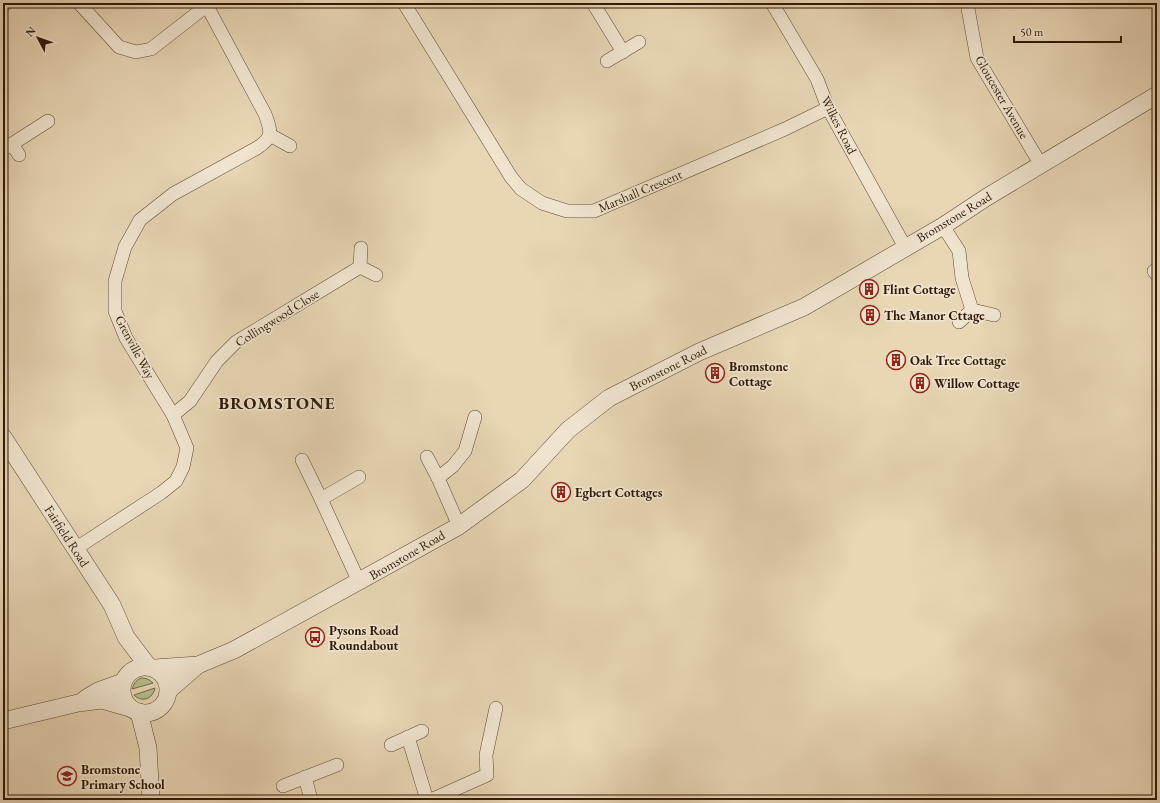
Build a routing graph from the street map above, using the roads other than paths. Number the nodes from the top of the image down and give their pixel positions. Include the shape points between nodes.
1 (6, 3) edge
2 (79, 3) edge
3 (404, 3) edge
4 (593, 3) edge
5 (772, 3) edge
6 (967, 3) edge
7 (209, 4) edge
8 (3, 6) edge
9 (639, 42) dead end
10 (624, 52) junction
11 (607, 61) dead end
12 (1157, 95) edge
13 (828, 108) junction
14 (48, 121) dead end
15 (270, 135) junction
16 (290, 146) dead end
17 (11, 149) edge
18 (1041, 165) junction
19 (943, 226) junction
20 (905, 247) junction
21 (361, 248) dead end
22 (360, 267) junction
23 (376, 275) dead end
24 (972, 310) junction
25 (994, 315) dead end
26 (959, 322) dead end
27 (173, 415) junction
28 (475, 417) dead end
29 (3, 437) edge
30 (427, 457) dead end
31 (302, 460) dead end
32 (360, 477) dead end
33 (438, 478) junction
34 (321, 499) junction
35 (459, 526) junction
36 (75, 549) junction
37 (359, 582) junction
38 (126, 637) junction
39 (198, 665) junction
40 (152, 667) junction
41 (125, 678) junction
42 (169, 690) junction
43 (78, 703) junction
44 (159, 708) junction
45 (496, 708) dead end
46 (135, 710) junction
47 (3, 721) edge
48 (422, 731) dead end
49 (408, 737) junction
50 (391, 745) dead end
51 (148, 748) junction
52 (337, 765) dead end
53 (305, 777) junction
54 (282, 786) dead end
55 (151, 800) edge
56 (311, 800) edge
57 (427, 800) edge
58 (431, 800) edge

1 - 8 street
2 - 7 street via 119,46 136,52 151,49
3 - 13 street, Marshall Crescent via 511,177 521,189 542,203 567,211 594,211
4 - 10 street
5 - 13 street, Wilkes Road via 817,79
6 - 18 street, Gloucester Avenue via 977,58
7 - 15 street via 265,114
9 - 10 street
10 - 11 street
12 - 18 street, Bromstone Road
13 - 20 street, Wilkes Road
14 - 17 street
15 - 16 street
15 - 27 street, Grenville Way via 265,143 257,148 173,194 140,220 125,246 115,281 115,311 126,338
18 - 19 street, Bromstone Road
19 - 20 street, Bromstone Road
19 - 24 street via 959,251 962,278
20 - 35 street, Bromstone Road via 804,306 699,352 609,398 568,430 522,480
21 - 22 street
22 - 23 street
22 - 27 street, Collingwood Close via 236,342 217,361 190,401
24 - 25 street
24 - 26 street
27 - 36 street, Grenville Way via 187,448 184,467 176,481
28 - 33 street via 465,451 453,466
29 - 36 street, Fairfield Road
30 - 33 street
31 - 34 street
32 - 34 street
33 - 35 street
34 - 37 street
35 - 37 street, Bromstone Road
36 - 38 street, Fairfield Road via 112,605
37 - 39 street, Bromstone Road via 234,650
38 - 40 street, Fairfield Road
38 - 41 street, Fairfield Road
39 - 40 street, Bromstone Road
39 - 42 street, Bromstone Road
40 - 41 street via 140,667
40 - 42 street via 164,676
41 - 43 street
41 - 46 street via 122,695
42 - 44 street via 168,697
43 - 46 street via 102,700
43 - 47 street
44 - 46 street via 146,713
44 - 51 street
45 - 58 street via 486,754 487,776
46 - 51 street
48 - 49 street
49 - 50 street
49 - 57 street
51 - 55 street
52 - 53 street
53 - 54 street
53 - 56 street

